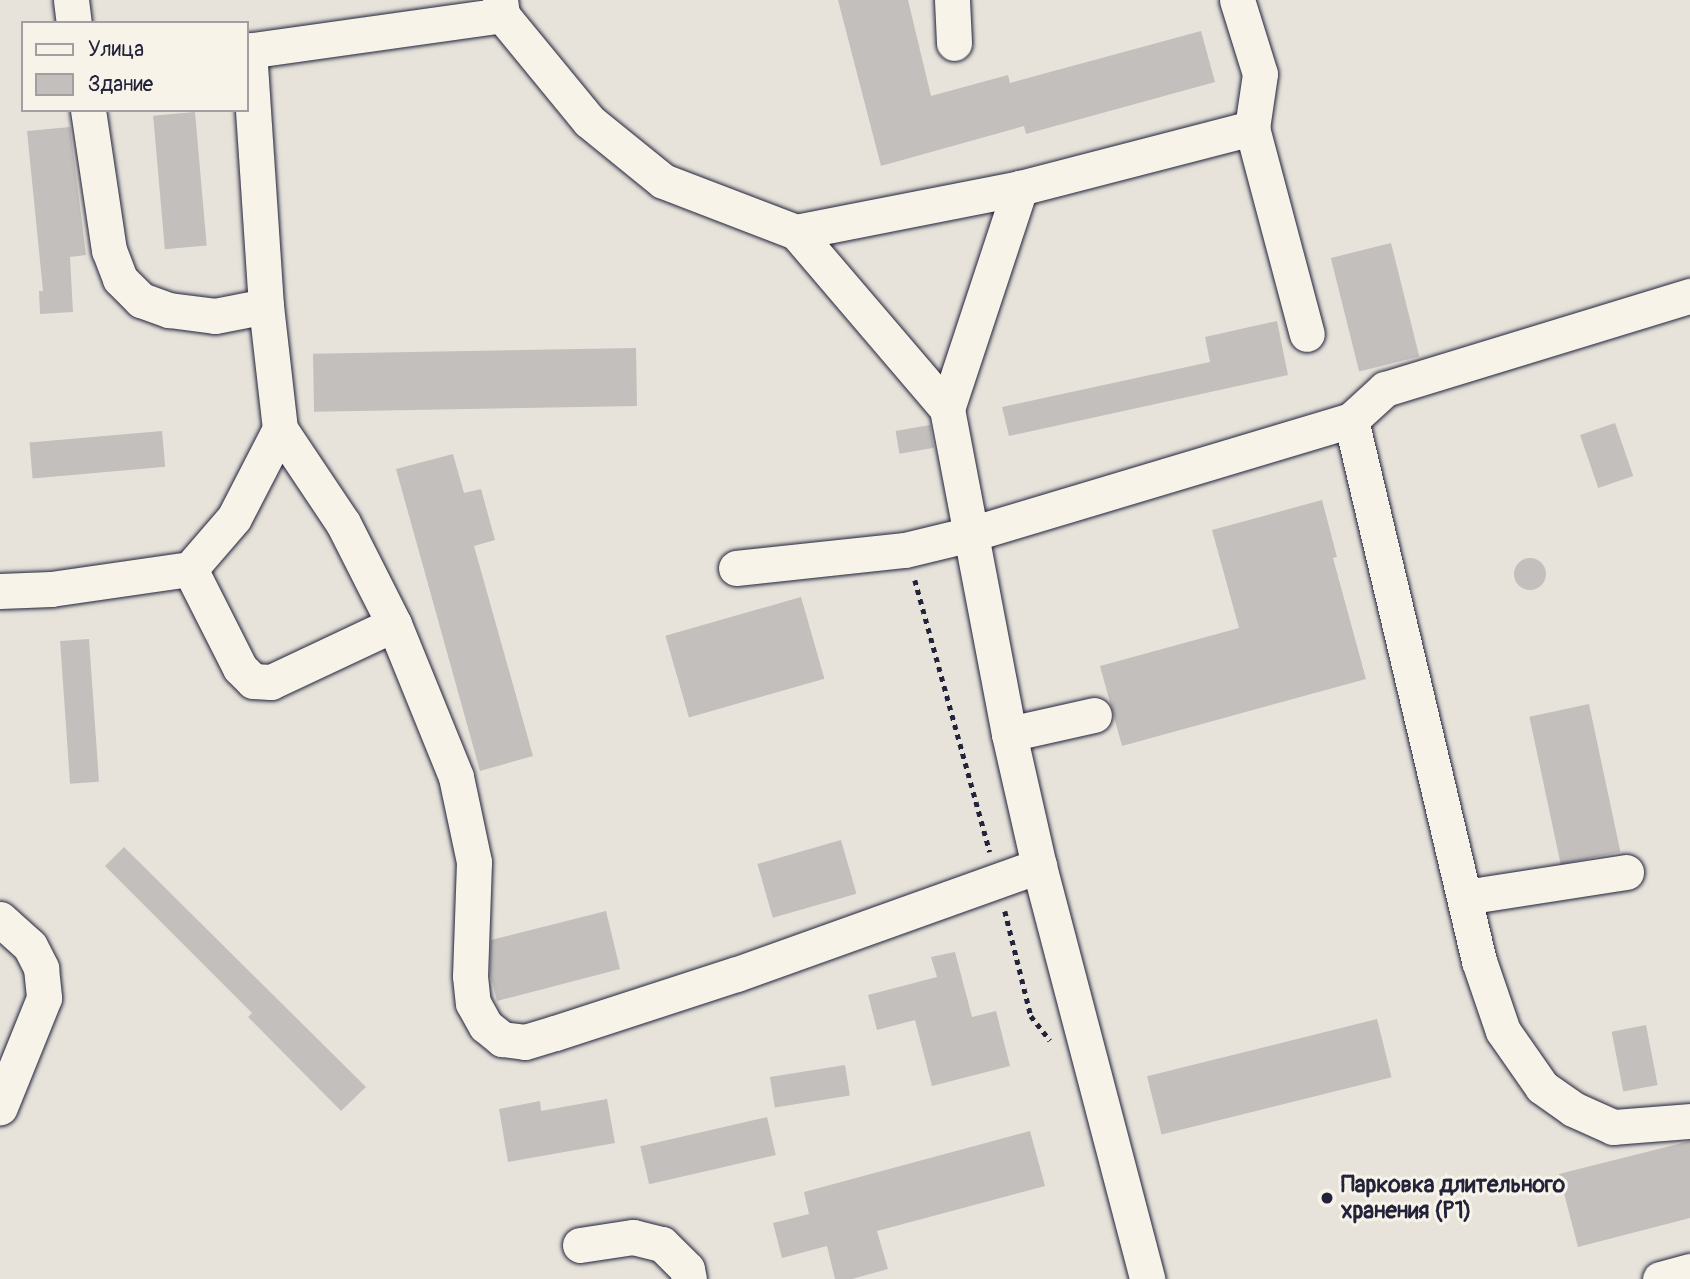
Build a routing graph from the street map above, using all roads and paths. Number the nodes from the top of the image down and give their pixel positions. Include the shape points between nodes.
1 (71, 0) edge
2 (953, 0) edge
3 (1237, 0) edge
4 (501, 7) edge
5 (74, 21) edge
6 (954, 43) dead end
7 (248, 50) edge
8 (88, 112) edge
9 (1252, 128) junction
10 (1020, 188) junction
11 (796, 232) junction
12 (1690, 296) edge
13 (266, 306) junction
14 (1307, 334) dead end
15 (947, 409) junction
16 (1351, 420) junction
17 (280, 429) junction
18 (971, 534) junction
19 (905, 550) junction
20 (736, 568) dead end
21 (190, 569) junction
22 (0, 591) edge
23 (394, 624) junction
24 (1094, 715) dead end
25 (1009, 734) junction
26 (1039, 866) junction
27 (1626, 872) dead end
28 (998, 881) junction
29 (1465, 897) junction
30 (0, 919) edge
31 (1057, 1050) dead end
32 (0, 1107) edge
33 (1690, 1121) edge
34 (580, 1245) dead end
35 (1690, 1270) edge
36 (689, 1279) edge
37 (1147, 1279) edge
38 (1660, 1279) edge

1 - 5 lane
2 - 6 lane
3 - 9 lane via 1260,74
4 - 7 lane
4 - 11 lane via 589,121 663,181
7 - 13 lane
8 - 13 lane via 108,250 120,279 141,300 169,310 215,316
9 - 10 lane
9 - 14 lane
10 - 11 lane
10 - 15 lane
11 - 15 lane
12 - 16 lane via 1385,389
13 - 17 lane
15 - 18 lane
16 - 18 lane
16 - 29 lane
17 - 21 lane via 234,519
17 - 23 lane via 343,523
18 - 19 lane
18 - 25 lane
19 - 20 lane
19 - 28 path
21 - 22 lane via 51,589
21 - 23 lane via 240,668 253,681 271,682
23 - 28 lane via 456,777 474,862 473,1003 486,1026 502,1038 525,1042 555,1034
24 - 25 lane
25 - 26 lane
26 - 28 lane
26 - 37 lane
27 - 29 lane
28 - 31 path via 1031,1016
29 - 33 lane via 1479,961 1503,1031 1542,1087 1573,1109 1613,1127
30 - 32 lane via 30,946 41,968 44,998
34 - 36 lane via 632,1237 662,1244 687,1269
35 - 38 lane

